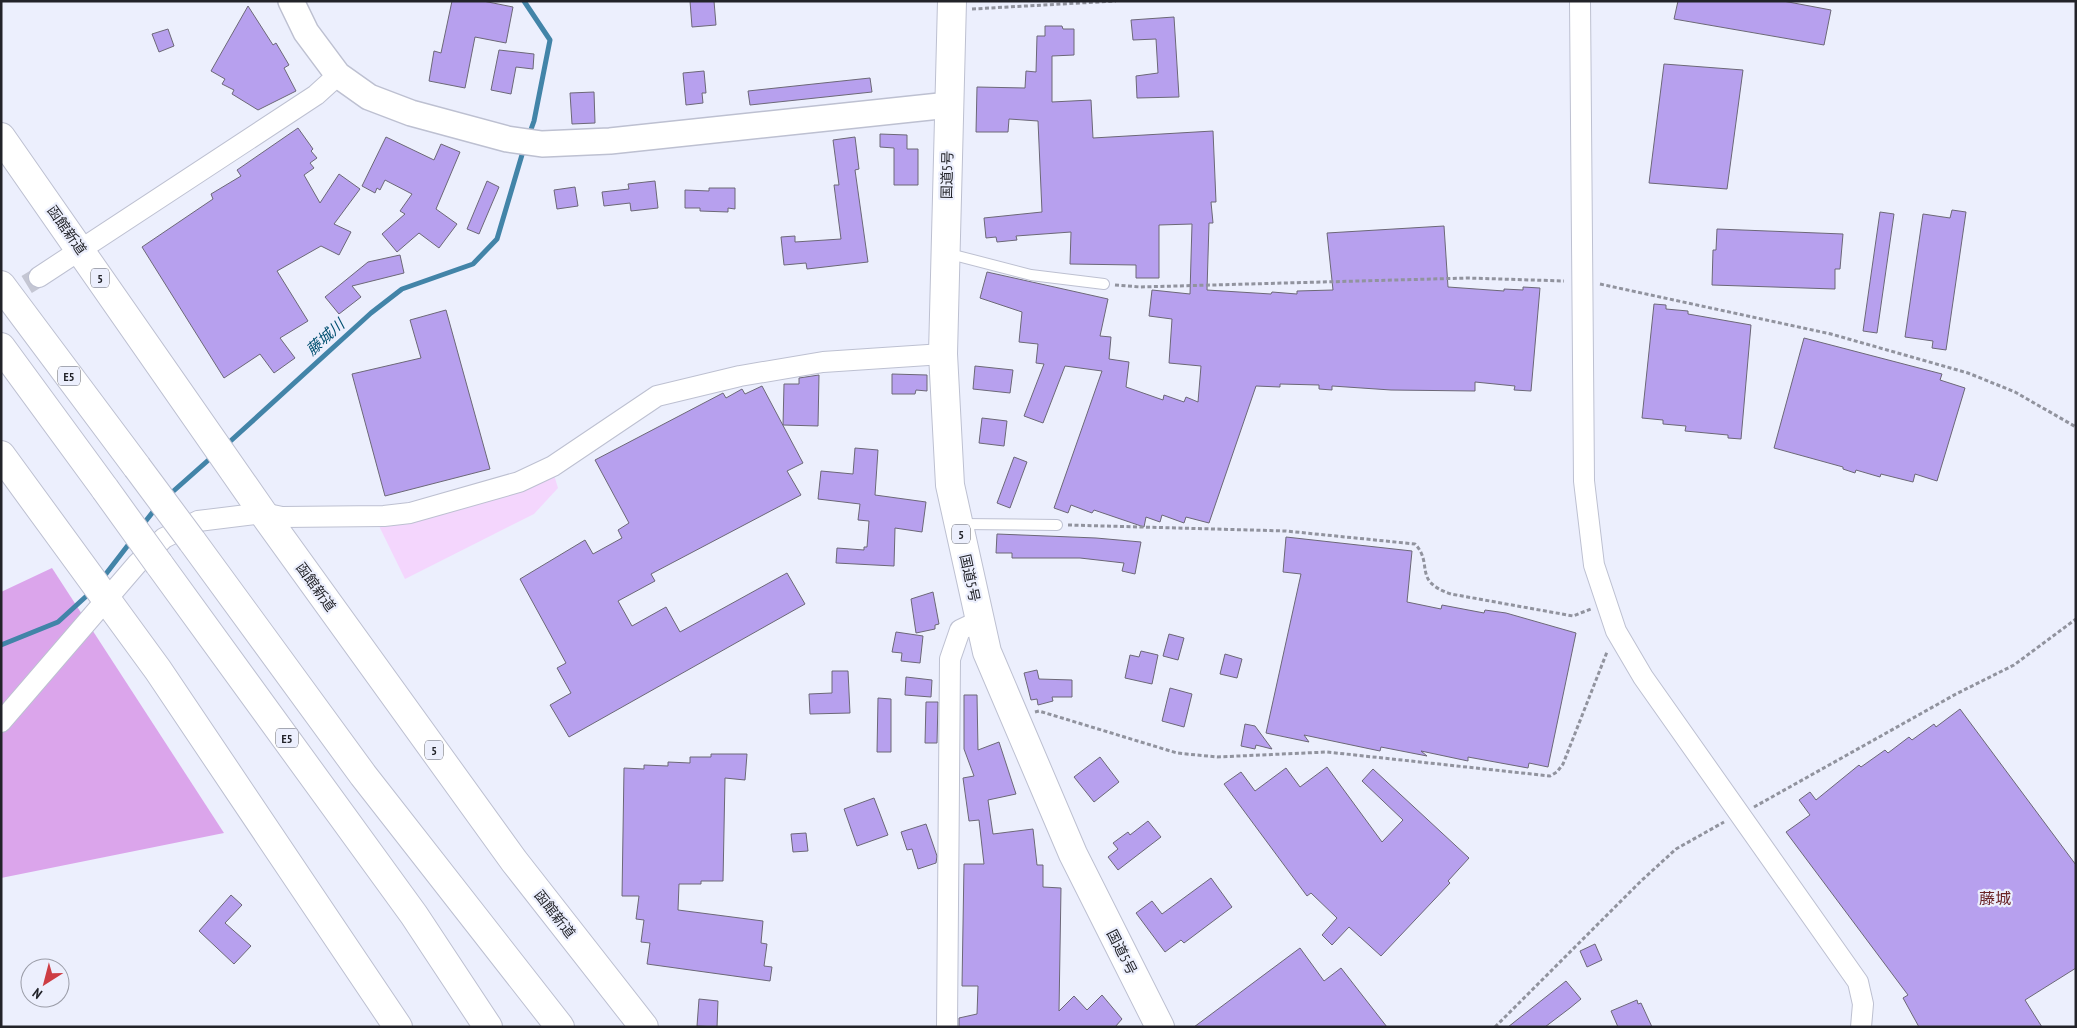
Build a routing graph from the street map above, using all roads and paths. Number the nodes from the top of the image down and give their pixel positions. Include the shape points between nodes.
1 (291, 1) edge
2 (1116, 1) edge
3 (1580, 1) edge
4 (952, 6) edge
5 (338, 75) junction
6 (949, 105) junction
7 (1, 137) edge
8 (80, 249) junction
9 (945, 253) junction
10 (39, 277) tunnel mouth
11 (1582, 281) junction
12 (1104, 284) joint
13 (1, 285) edge
14 (1, 347) edge
15 (943, 354) junction
16 (2076, 427) edge
17 (1, 455) edge
18 (263, 513) junction
19 (959, 524) junction
20 (1057, 525) joint
21 (103, 596) junction
22 (1606, 603) junction
23 (2076, 618) edge
24 (979, 621) junction
25 (1616, 630) junction
26 (1016, 718) junction
27 (1, 722) edge
28 (1739, 814) junction
29 (398, 1027) edge
30 (488, 1027) edge
31 (560, 1027) edge
32 (644, 1027) edge
33 (947, 1027) edge
34 (1160, 1027) edge
35 (1495, 1027) edge
36 (1861, 1027) edge

1 - 5 street via 306,32
2 - 4 path
3 - 11 street
4 - 6 highway, 国道5号 / 5
5 - 6 street via 369,97 428,118 507,139 542,144 610,142
5 - 8 street via 316,95
6 - 9 highway, 国道5号 / 5
7 - 8 highway, 函館新道 / 5
8 - 10 street
8 - 18 highway, 函館新道 / 5
9 - 12 lane via 1030,275
9 - 15 highway, 国道5号 / 5
11 - 12 path via 1468,278 1140,286
11 - 16 path via 1831,334 1968,373 2015,392
11 - 22 street via 1584,481 1594,565
13 - 31 highway, E5, bridge via 363,775
14 - 30 highway, E5, bridge via 414,914
15 - 18 street via 824,362 740,376 657,396 553,466 519,482 410,513 282,517
15 - 19 highway, 国道5号 / 5 via 950,485
17 - 21 highway
18 - 21 street via 198,521 164,538
18 - 32 highway, 函館新道 / 5 via 514,861
19 - 20 lane
19 - 24 highway, 国道5号 / 5
20 - 22 path via 1286,531 1415,544 1422,551 1426,577 1439,590 1451,594 1573,616
21 - 27 street
21 - 29 highway via 158,670
22 - 25 street
23 - 28 path via 2014,666 1956,694
24 - 26 highway, 国道5号 / 5 via 987,652
24 - 33 street via 960,630 950,659
25 - 26 path via 1563,764 1550,776 1327,752 1217,757 1177,753 1039,711
25 - 28 street via 1643,677
26 - 34 highway, 国道5号 / 5 via 1073,854
28 - 35 path via 1676,849
28 - 36 street via 1858,982 1863,1004

